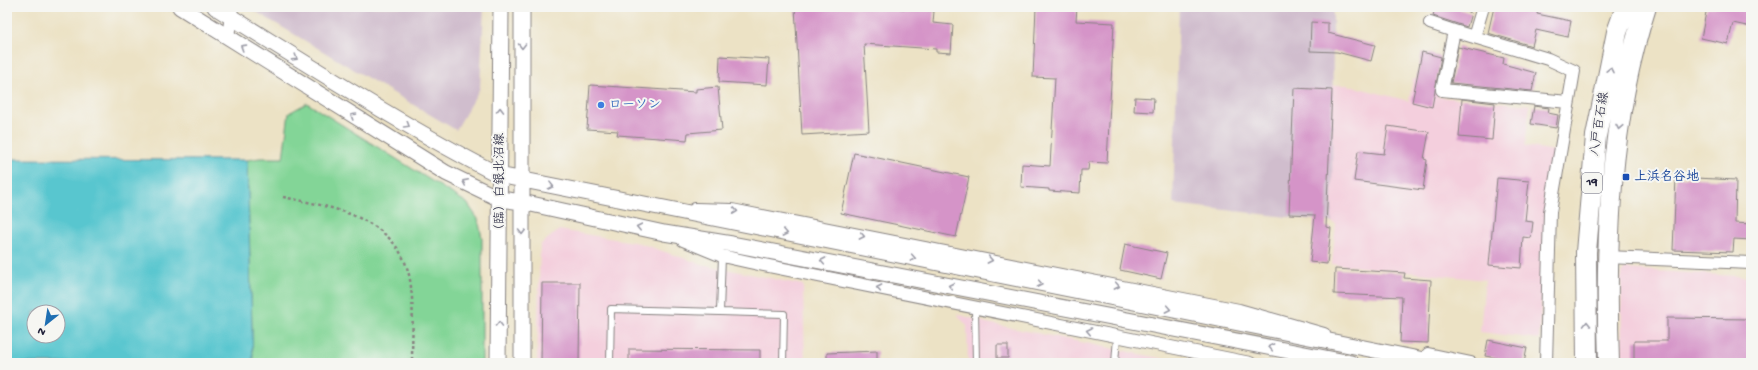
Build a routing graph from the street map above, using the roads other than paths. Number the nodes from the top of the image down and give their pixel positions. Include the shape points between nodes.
1 (180, 7) edge
2 (215, 7) edge
3 (501, 7) edge
4 (522, 7) edge
5 (1483, 7) edge
6 (1626, 7) edge
7 (1646, 7) edge
8 (232, 12) edge
9 (1430, 23) dead end
10 (1454, 31) junction
11 (228, 37) junction
12 (1474, 37) junction
13 (1568, 102) junction
14 (499, 175) junction
15 (522, 179) junction
16 (500, 199) junction
17 (522, 202) junction
18 (668, 208) junction
19 (664, 233) junction
20 (722, 256) junction
21 (1607, 256) junction
22 (1751, 263) edge
23 (975, 308) junction
24 (720, 312) junction
25 (1117, 337) junction
26 (498, 363) edge
27 (522, 363) edge
28 (610, 363) edge
29 (783, 363) edge
30 (976, 363) edge
31 (1115, 363) edge
32 (1250, 363) edge
33 (1351, 363) edge
34 (1439, 363) edge
35 (1471, 363) edge
36 (1546, 363) edge
37 (1587, 363) edge
38 (1609, 363) edge

1 - 11 street
2 - 8 street
14 -> 3 street, （臨）白銀北沼線
4 -> 15 street, （臨）白銀北沼線
5 - 12 street
37 -> 6 main road, 八戸百石線 / 19 via 1586,252 1596,136 1617,32
7 -> 21 main road, 八戸百石線 / 19 via 1636,37 1616,142
8 - 11 street
8 -> 14 street via 314,70
9 - 10 street
10 - 12 street
10 - 13 street via 1442,90
16 -> 11 street via 446,173
12 - 13 street via 1548,59 1574,71
13 - 36 street via 1550,212
14 - 15 street
14 - 16 street, （臨）白銀北沼線
15 - 17 street, （臨）白銀北沼線
15 -> 18 street
16 - 17 street
26 -> 16 street, （臨）白銀北沼線
19 -> 17 street
17 -> 27 street, （臨）白銀北沼線
18 -> 34 street
18 -> 35 street via 732,210 1239,310 1328,335
19 - 20 street
33 -> 19 street
23 -> 20 street
20 - 24 lane
21 - 22 street
21 - 38 main road, 八戸百石線 / 19
25 -> 23 street
23 - 30 lane
24 - 28 lane via 611,309
24 - 29 lane via 784,314
25 - 31 lane
25 - 32 street

